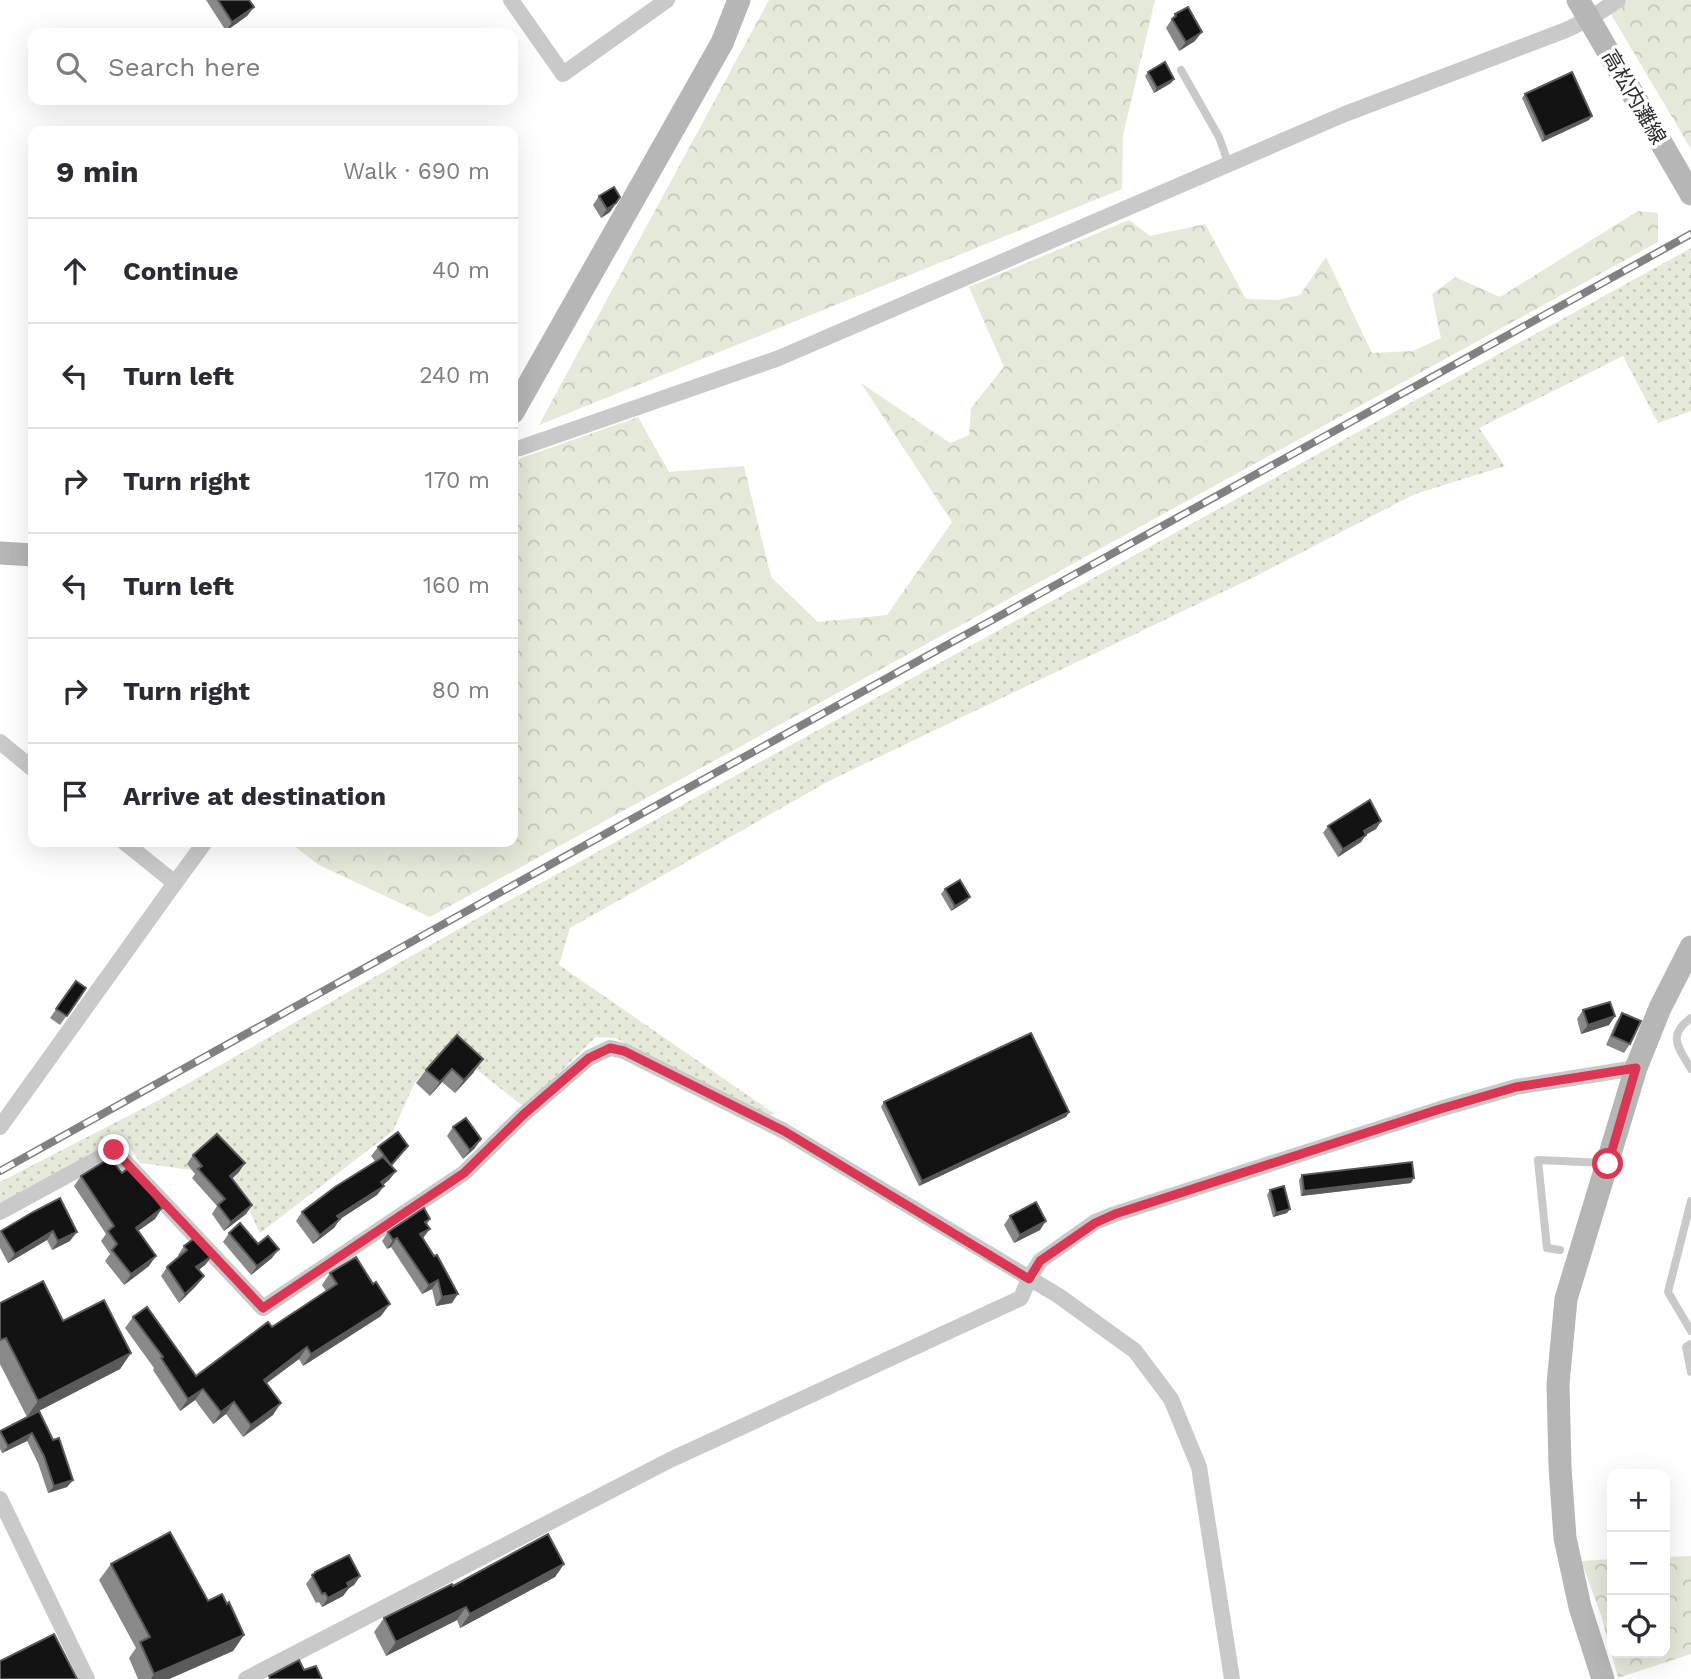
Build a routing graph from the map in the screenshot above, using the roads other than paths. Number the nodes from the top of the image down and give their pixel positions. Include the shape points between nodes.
1 (512, 0) edge
2 (667, 0) edge
3 (739, 0) edge
4 (1618, 0) edge
5 (1583, 9) edge
6 (1181, 70) dead end
7 (1229, 165) junction
8 (1691, 194) edge
9 (518, 403) edge
10 (518, 448) edge
11 (0, 553) edge
12 (28, 555) edge
13 (0, 742) edge
14 (28, 765) edge
15 (130, 847) edge
16 (201, 847) edge
17 (175, 883) junction
18 (1691, 947) edge
19 (1691, 1018) edge
20 (1636, 1068) junction
21 (1691, 1069) edge
22 (0, 1127) edge
23 (1608, 1164) junction
24 (1691, 1201) edge
25 (0, 1212) edge
26 (1560, 1250) dead end
27 (1029, 1279) junction
28 (1691, 1331) edge
29 (1691, 1344) edge
30 (1691, 1372) edge
31 (0, 1499) edge
32 (88, 1679) edge
33 (246, 1679) edge
34 (1232, 1679) edge
35 (1603, 1679) edge

1 - 2 street via 564,74
3 - 9 street via 722,43
4 - 5 street
5 - 7 street via 1566,30 1345,114
5 - 8 street, 高松内灘線
6 - 7 lane via 1219,137
7 - 10 street via 779,358
11 - 12 street
13 - 14 street
15 - 17 street
16 - 17 street
17 - 22 street
18 - 20 street
19 - 21 lane via 1676,1034 1676,1043
20 - 23 street
20 - 27 street via 1516,1087 1115,1214 1040,1261
23 - 26 lane via 1538,1160 1547,1248
23 - 35 street via 1566,1299 1558,1384 1565,1538
24 - 28 lane via 1668,1292
25 - 27 street via 114,1150 263,1308 464,1173 589,1058 610,1048 784,1131
27 - 33 street via 1021,1298 670,1460
27 - 34 street via 1135,1351 1171,1399 1199,1467
29 - 30 lane via 1686,1347
31 - 32 street

